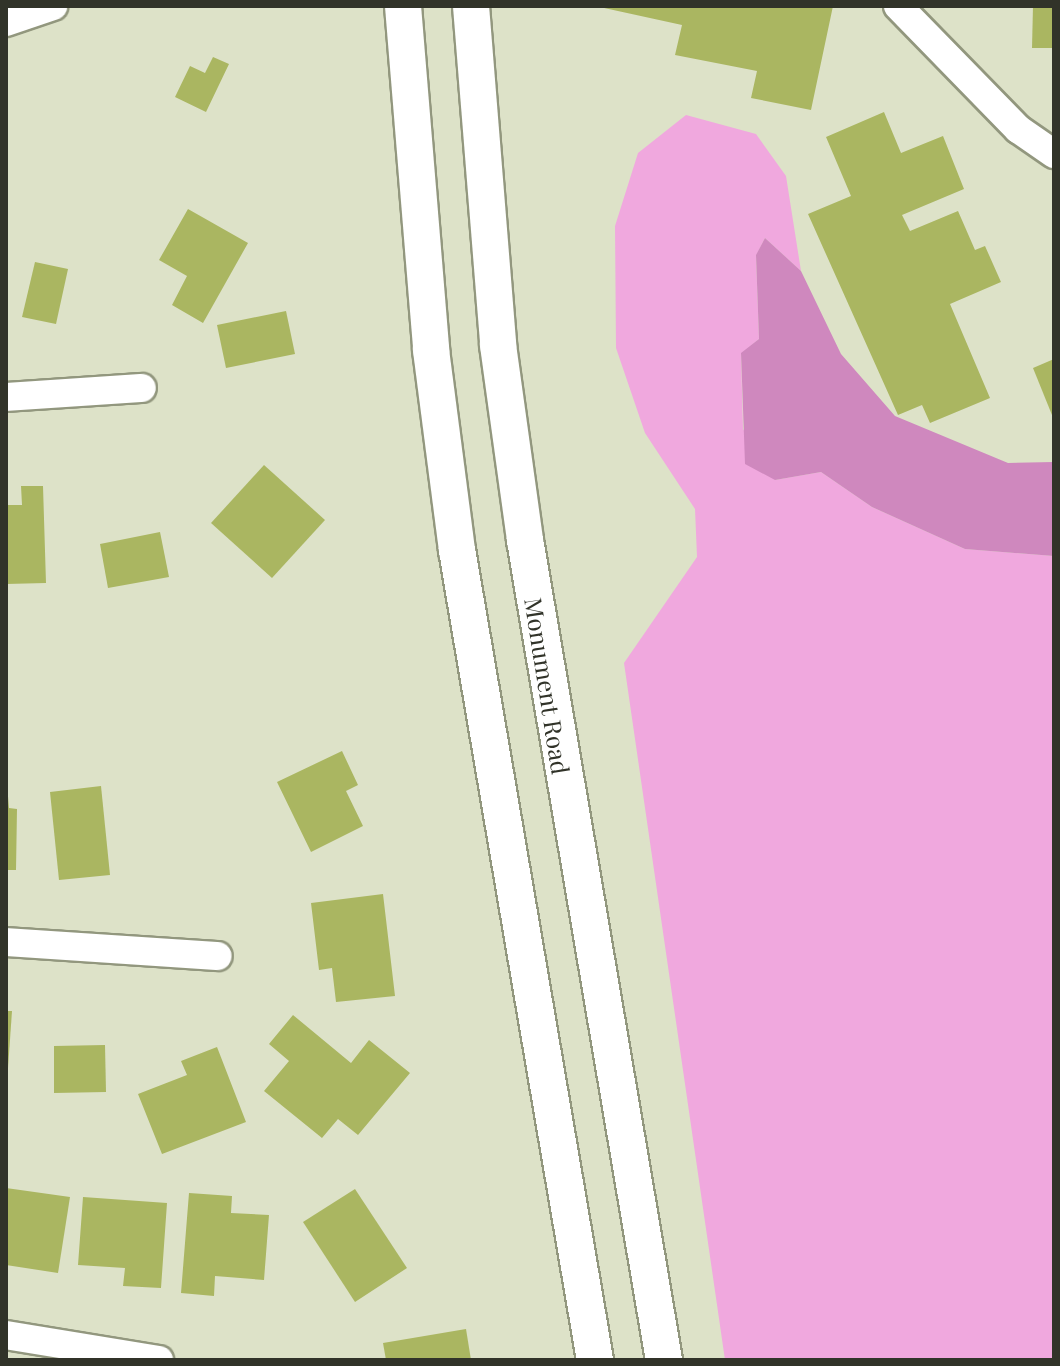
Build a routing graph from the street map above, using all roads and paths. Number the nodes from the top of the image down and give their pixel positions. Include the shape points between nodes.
1 (53, 6) edge
2 (403, 6) edge
3 (471, 6) edge
4 (898, 6) edge
5 (6, 22) edge
6 (1054, 154) edge
7 (142, 388) dead end
8 (6, 397) edge
9 (6, 942) edge
10 (218, 956) dead end
11 (6, 1335) edge
12 (159, 1360) edge
13 (595, 1360) edge
14 (664, 1360) edge

1 - 5 street
2 - 13 street via 431,350 457,550
3 - 14 street, Monument Road via 498,345 525,540
4 - 6 street via 1018,129
7 - 8 street
9 - 10 street
11 - 12 street

